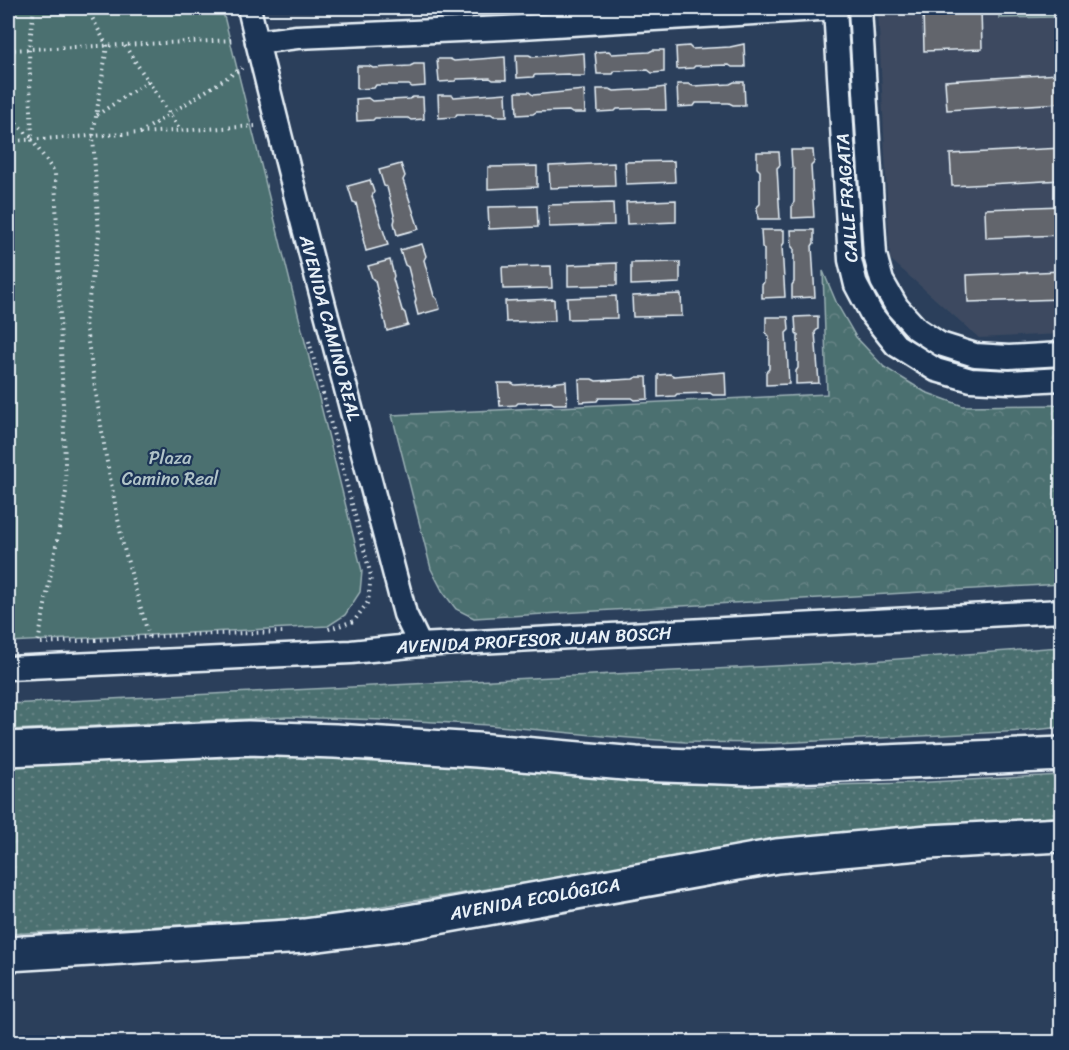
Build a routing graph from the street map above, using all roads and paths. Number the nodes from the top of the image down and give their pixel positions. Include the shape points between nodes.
1 (34, 8) edge
2 (87, 8) edge
3 (249, 8) edge
4 (835, 8) edge
5 (860, 8) edge
6 (232, 30) dead end
7 (234, 40) junction
8 (124, 45) junction
9 (106, 46) junction
10 (247, 46) junction
11 (8, 50) edge
12 (29, 50) junction
13 (239, 59) dead end
14 (242, 68) junction
15 (243, 74) dead end
16 (148, 81) junction
17 (170, 113) junction
18 (8, 115) edge
19 (96, 116) junction
20 (181, 131) junction
21 (139, 133) junction
22 (93, 136) junction
23 (258, 136) dead end
24 (32, 140) junction
25 (8, 141) edge
26 (307, 331) dead end
27 (1062, 354) edge
28 (1062, 379) edge
29 (1062, 611) edge
30 (326, 630) dead end
31 (293, 631) dead end
32 (150, 637) junction
33 (38, 643) junction
34 (28, 644) dead end
35 (420, 645) junction
36 (8, 668) edge
37 (8, 749) edge
38 (1062, 754) edge
39 (1062, 835) edge
40 (8, 954) edge

1 - 12 path
2 - 9 path
3 - 10 street, AVENIDA CAMINO REAL
4 - 10 street via 297,37
4 - 28 street, CALLE FRAGATA via 850,260 856,285 872,315 896,345 936,370 971,380
5 - 27 street, CALLE FRAGATA via 875,255 882,281 897,308 916,329 940,344 975,356
6 - 7 path
7 - 8 path
7 - 10 path
8 - 9 path
8 - 16 path
9 - 12 path
9 - 19 path
10 - 35 street, AVENIDA CAMINO REAL via 284,154 405,614
11 - 12 path
12 - 24 path
13 - 14 path
14 - 15 path
14 - 17 path
16 - 17 path
16 - 19 path
17 - 20 path
17 - 21 path
18 - 24 path
19 - 22 path
20 - 21 path
20 - 23 path via 256,126
21 - 22 path
22 - 24 path
22 - 32 path via 99,235 85,323 123,545
24 - 25 path
24 - 33 path via 55,173 66,492
26 - 30 path via 371,576 368,602 354,621
29 - 35 street, AVENIDA PROFESOR JUAN BOSCH
31 - 32 path
32 - 33 path
33 - 34 path
35 - 36 street, AVENIDA PROFESOR JUAN BOSCH via 351,652
37 - 38 main road via 248,738 749,768
39 - 40 main road, AVENIDA ECOLÓGICA via 777,856 499,907 304,936

